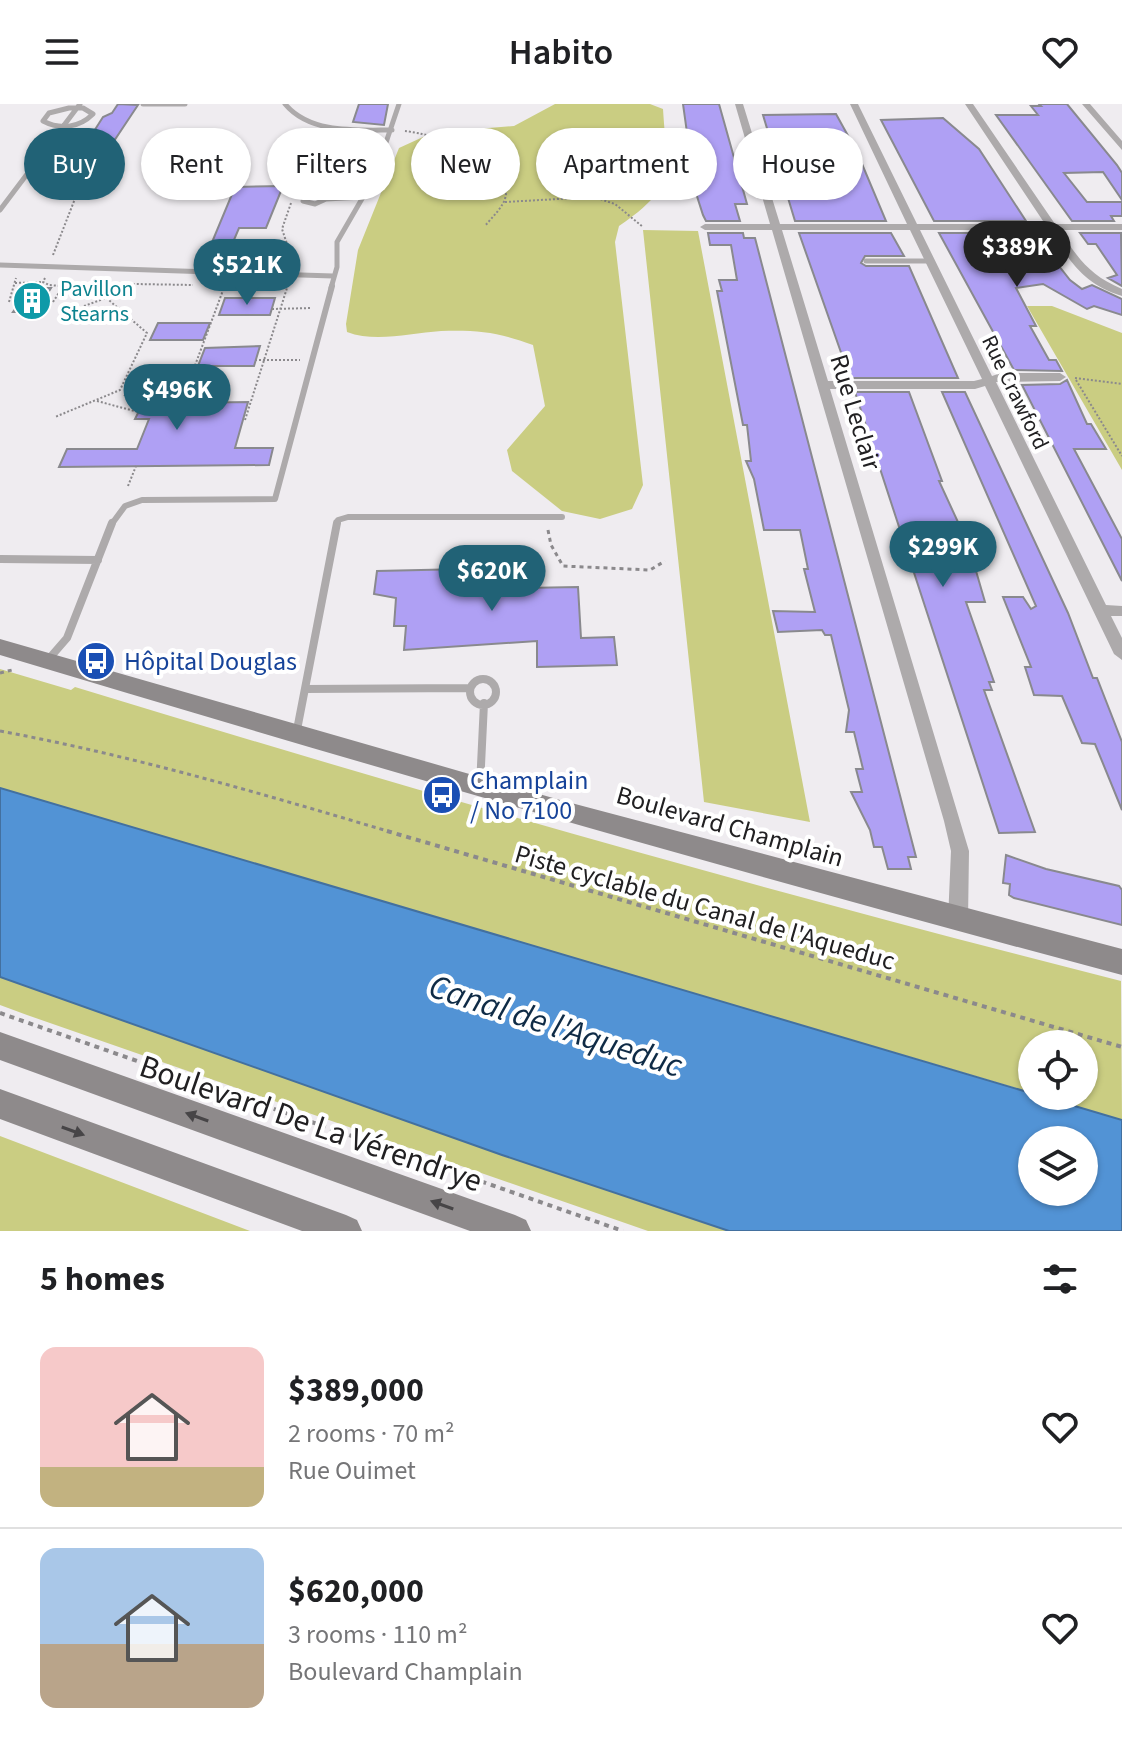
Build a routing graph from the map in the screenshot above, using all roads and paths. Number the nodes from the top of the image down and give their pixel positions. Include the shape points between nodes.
1 (143, 104) edge
2 (185, 104) edge
3 (285, 104) edge
4 (399, 104) edge
5 (739, 104) edge
6 (854, 104) edge
7 (969, 104) edge
8 (1086, 104) edge
9 (78, 106) edge
10 (63, 127) junction
11 (368, 128) edge
12 (393, 128) edge
13 (395, 130) edge
14 (1122, 147) edge
15 (75, 200) edge
16 (361, 200) edge
17 (503, 202) junction
18 (0, 210) edge
19 (485, 226) dead end
20 (643, 227) dead end
21 (705, 227) dead end
22 (776, 227) junction
23 (914, 227) junction
24 (1053, 227) junction
25 (1122, 227) edge
26 (866, 261) dead end
27 (930, 261) junction
28 (50, 263) dead end
29 (0, 265) edge
30 (48, 268) dead end
31 (18, 273) dead end
32 (290, 276) dead end
33 (333, 276) junction
34 (15, 283) junction
35 (44, 283) junction
36 (196, 285) dead end
37 (211, 285) dead end
38 (62, 286) junction
39 (41, 288) dead end
40 (96, 289) junction
41 (1122, 293) edge
42 (107, 298) junction
43 (9, 302) dead end
44 (53, 302) dead end
45 (274, 303) dead end
46 (282, 303) junction
47 (84, 306) dead end
48 (280, 308) junction
49 (320, 308) dead end
50 (272, 309) dead end
51 (146, 334) junction
52 (153, 334) dead end
53 (255, 360) dead end
54 (305, 360) dead end
55 (1060, 377) joint
56 (1075, 378) junction
57 (989, 381) junction
58 (1122, 384) edge
59 (823, 385) junction
60 (97, 401) junction
61 (181, 403) dead end
62 (138, 412) dead end
63 (55, 417) dead end
64 (245, 420) dead end
65 (1122, 456) edge
66 (136, 466) dead end
67 (128, 486) dead end
68 (544, 517) junction
69 (562, 517) dead end
70 (0, 559) edge
71 (98, 560) junction
72 (665, 561) dead end
73 (1101, 610) junction
74 (1122, 611) edge
75 (1122, 654) edge
76 (6, 658) edge
77 (46, 662) junction
78 (0, 673) edge
79 (469, 688) junction
80 (305, 689) junction
81 (484, 703) junction
82 (0, 731) edge
83 (296, 736) junction
84 (479, 787) junction
85 (958, 920) junction
86 (1122, 962) edge
87 (0, 1013) edge
88 (0, 1046) edge
89 (1122, 1047) edge
90 (0, 1104) edge
91 (346, 1231) edge
92 (515, 1231) edge
93 (623, 1231) edge

1 - 2 lane
3 - 11 lane via 309,123
4 - 12 lane
5 - 22 street, Rue Leclair
6 - 23 street, Rue Crawford
7 - 24 street
8 - 14 street
9 - 10 lane
9 - 10 lane via 92,117
9 - 10 lane via 43,119
10 - 18 lane
13 - 17 path via 428,134 482,155 505,182
15 - 28 path
16 - 33 lane via 337,242
17 - 19 path
17 - 20 path via 594,197 615,204
21 - 22 street
22 - 23 street
22 - 59 street, Rue Leclair
23 - 24 street
23 - 27 street, Rue Crawford
24 - 25 street
24 - 41 street via 1086,274
26 - 27 lane
27 - 57 street, Rue Crawford
29 - 33 lane
30 - 35 path
31 - 34 path
32 - 46 path
33 - 71 lane via 275,499 133,502 115,516
34 - 35 path
34 - 43 path
35 - 38 path
35 - 39 path
36 - 40 path
37 - 61 path via 227,285
38 - 40 path
38 - 44 path
40 - 42 path
42 - 47 path
42 - 51 path
45 - 46 path
46 - 48 path
48 - 49 path
48 - 50 path
48 - 64 path
51 - 52 path
51 - 60 path via 120,390
53 - 54 path
55 - 56 path
55 - 57 street
56 - 58 path
56 - 65 path
57 - 59 street
57 - 73 street, Rue Crawford
59 - 85 street, Rue Leclair via 953,821 960,851
60 - 62 path
60 - 63 path
66 - 67 path
68 - 69 lane
68 - 72 path via 563,566 650,570
68 - 80 lane via 338,520
70 - 71 lane
71 - 77 lane via 67,638
73 - 74 street
73 - 75 street, Rue Crawford
76 - 77 main road, Boulevard Champlain
76 - 78 path
77 - 83 main road, Boulevard Champlain
79 - 80 lane
79 - 81 lane via 471,699
79 - 81 lane via 480,681 496,686 496,696
80 - 83 lane
81 - 84 lane
82 - 89 path, Piste cyclable du Canal de l'Aqueduc via 180,770
83 - 84 main road, Boulevard Champlain
84 - 85 main road, Boulevard Champlain
85 - 86 main road, Boulevard Champlain
87 - 93 path, Boulevard De La Vérendrye
92 -> 88 main road, Boulevard De La Vérendrye
90 -> 91 main road

